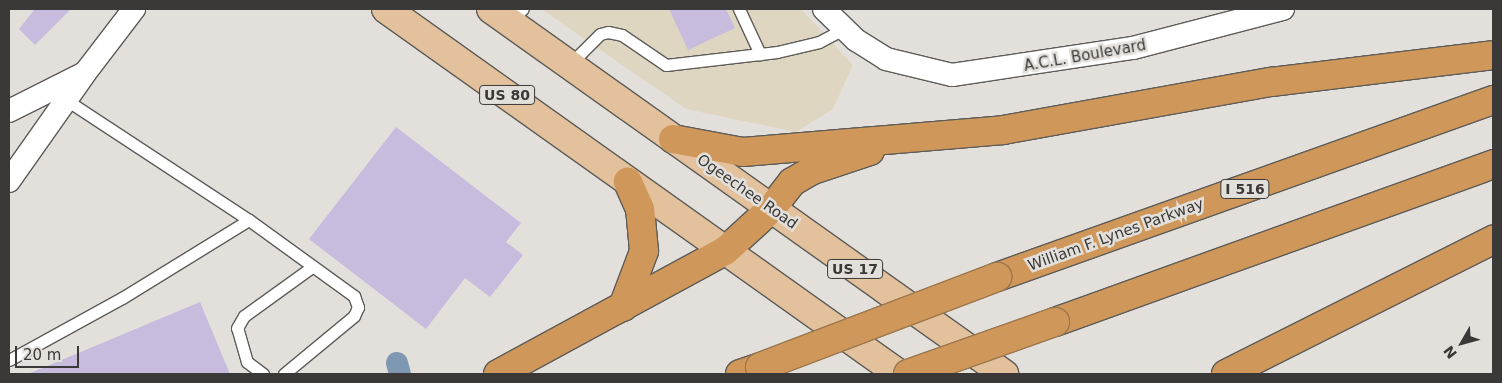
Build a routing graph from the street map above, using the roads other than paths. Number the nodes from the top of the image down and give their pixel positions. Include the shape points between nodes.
1 (134, 9) edge
2 (386, 9) edge
3 (739, 9) edge
4 (824, 9) edge
5 (1283, 9) edge
6 (508, 13) edge
7 (843, 29) junction
8 (760, 54) junction
9 (1493, 55) edge
10 (570, 64) junction
11 (85, 73) junction
12 (66, 100) junction
13 (1493, 100) edge
14 (10, 107) edge
15 (912, 137) junction
16 (672, 139) junction
17 (1493, 164) edge
18 (9, 182) edge
19 (628, 182) junction
20 (771, 209) junction
21 (249, 220) junction
22 (1493, 240) edge
23 (725, 251) junction
24 (312, 267) junction
25 (623, 307) junction
26 (9, 360) edge
27 (1246, 368) edge
28 (750, 371) edge
29 (263, 374) edge
30 (284, 374) edge
31 (498, 374) edge
32 (899, 374) edge
33 (908, 374) edge
34 (1004, 374) edge
35 (1226, 374) edge

1 - 11 street
2 - 19 main road, US 80
3 - 8 lane
4 - 7 street, A.C.L. Boulevard
5 - 7 street, A.C.L. Boulevard via 1133,48 972,74 929,73 886,59
6 - 10 main road, Ogeechee Road
7 - 8 lane via 819,42
8 - 10 lane via 666,65 622,35 608,32 600,34
9 - 15 highway via 1271,82 1003,130
10 - 16 main road, Ogeechee Road
11 - 12 street
11 - 14 street
12 - 18 street
12 - 21 lane
13 - 28 highway, William F. Lynes Parkway / I 516, bridge via 997,277
15 - 16 highway via 743,152
15 - 20 highway via 813,170 792,182
16 - 20 main road, Ogeechee Road
17 - 33 highway, bridge
19 - 23 main road
19 - 25 highway via 640,209 644,251
20 - 23 highway
20 - 34 main road, Ogeechee Road / US 17
21 - 24 lane
21 - 26 lane via 122,298
22 - 27 highway
23 - 25 highway
23 - 32 main road
24 - 29 lane via 244,316 236,328 247,362
24 - 30 lane via 354,296 358,307 354,316
25 - 31 highway
27 - 35 highway

